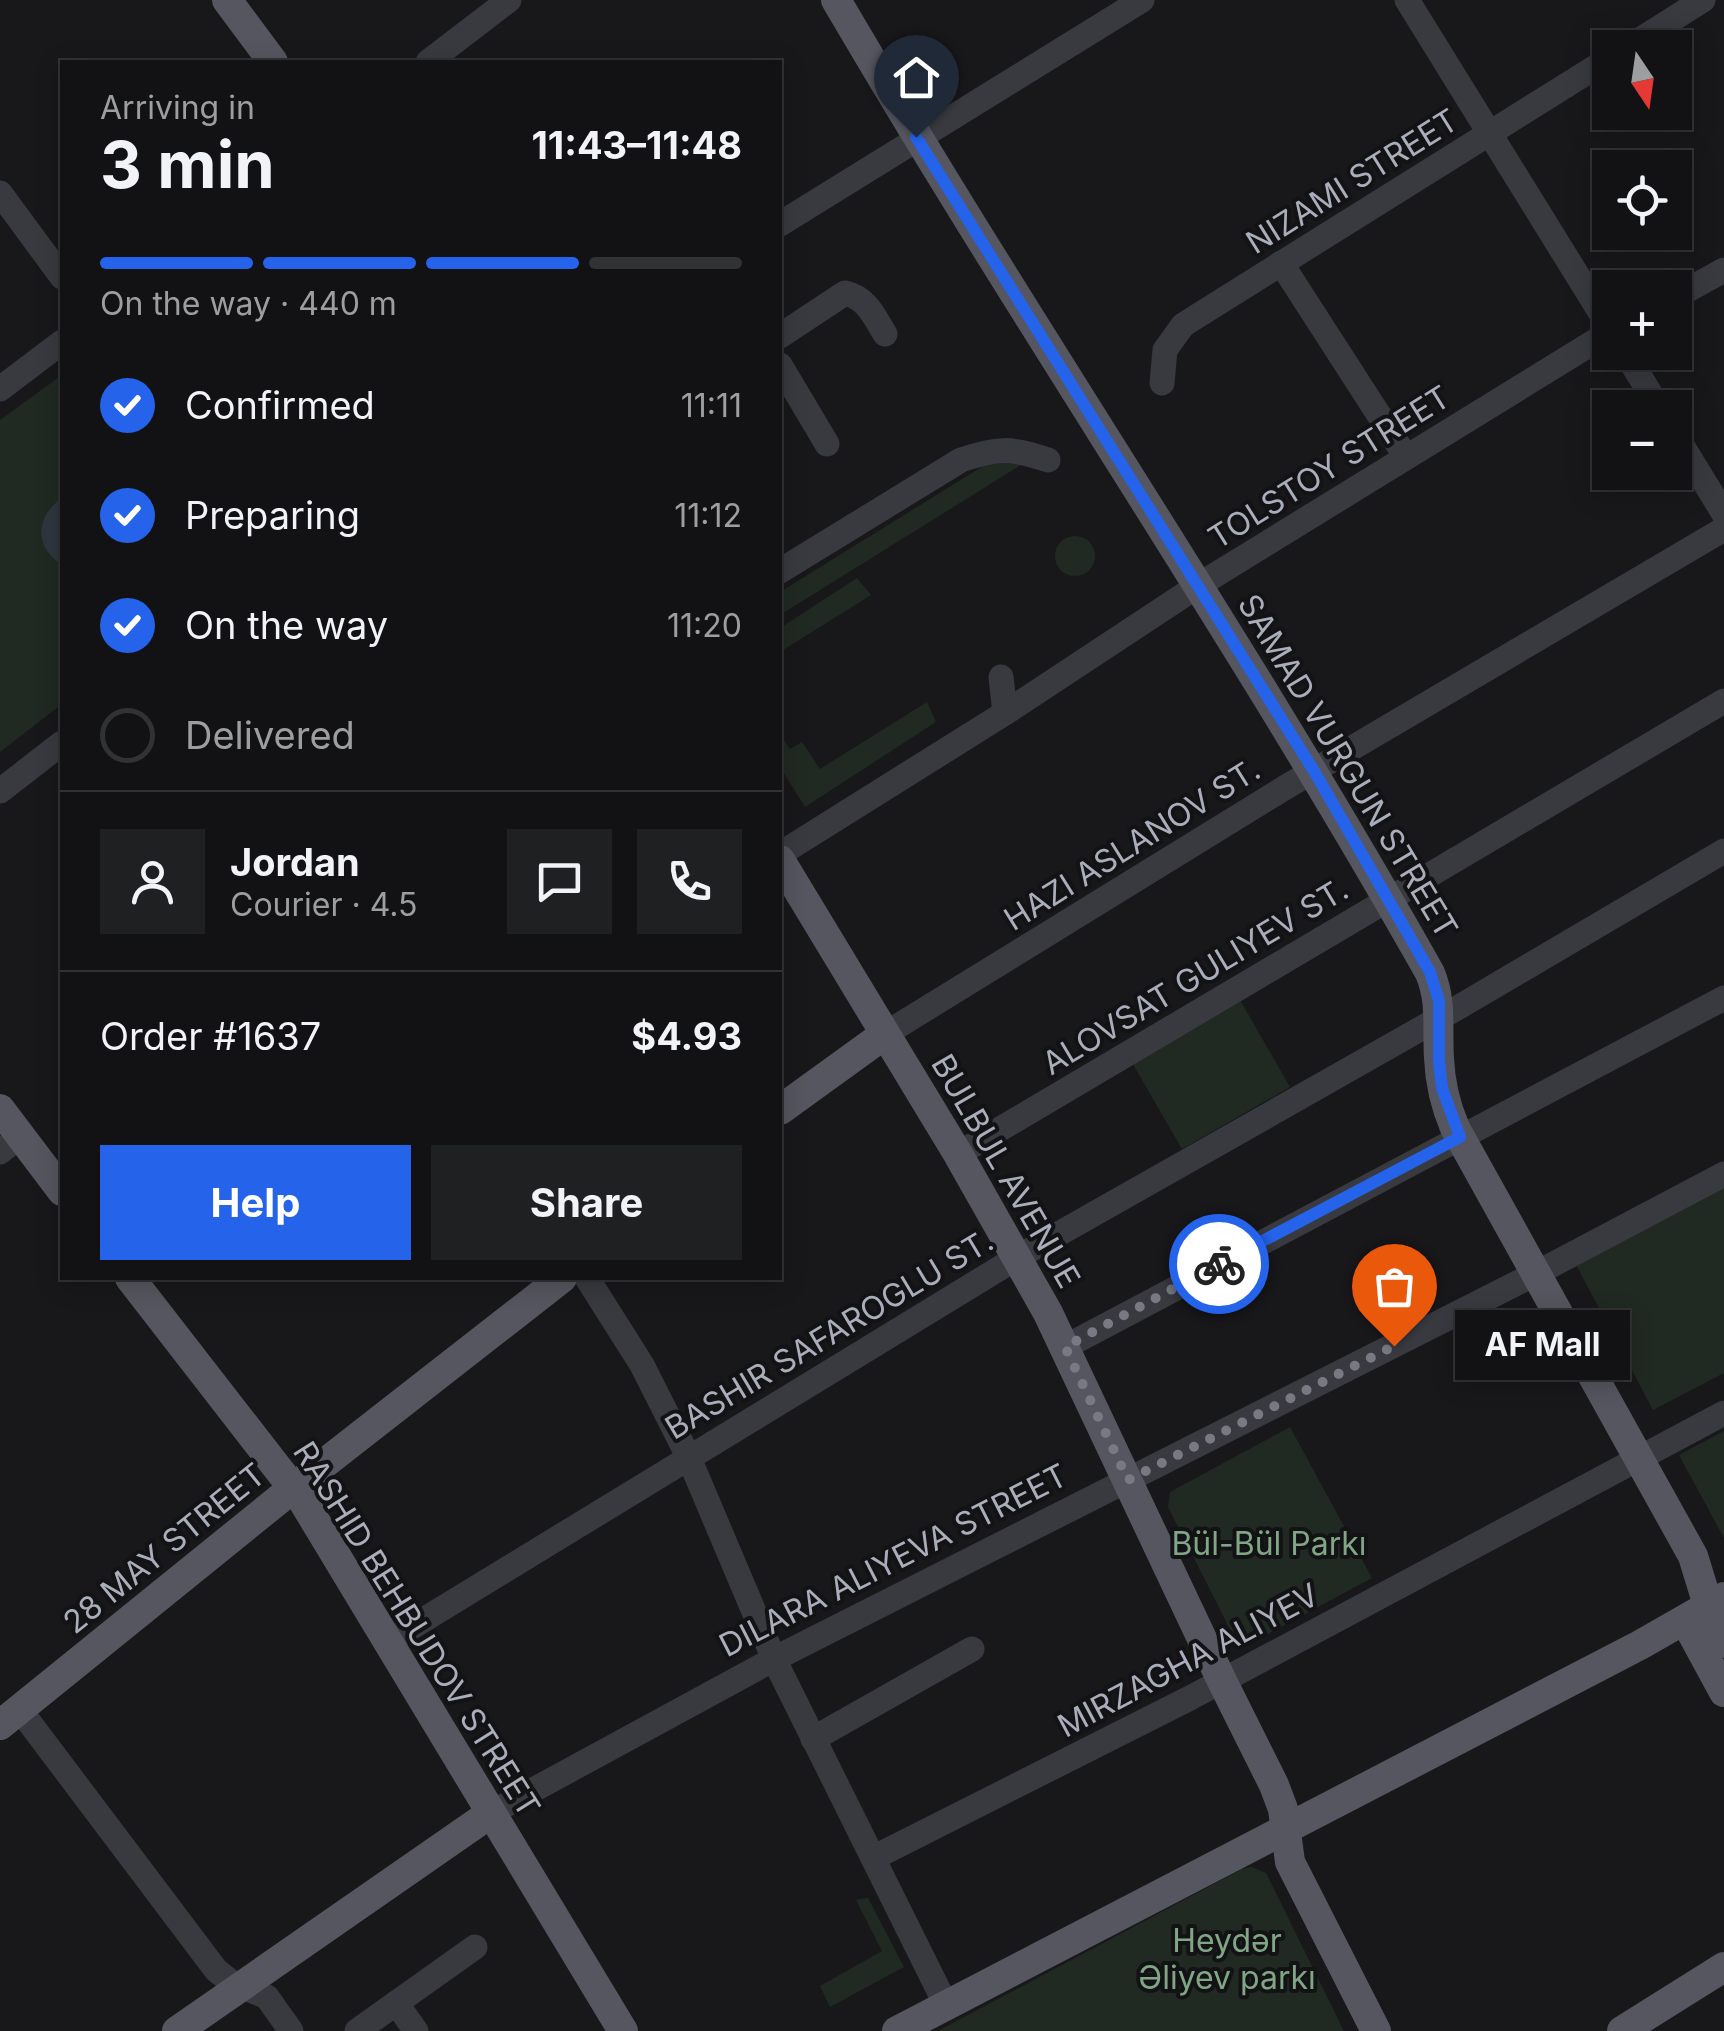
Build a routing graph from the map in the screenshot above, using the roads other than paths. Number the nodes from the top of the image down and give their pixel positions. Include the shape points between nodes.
1 (227, 0) edge
2 (508, 0) edge
3 (836, 0) edge
4 (1142, 0) edge
5 (1407, 0) edge
6 (1703, 0) edge
7 (1656, 30) edge
8 (272, 60) edge
9 (431, 60) edge
10 (1592, 69) edge
11 (1490, 134) junction
12 (916, 137) junction
13 (0, 193) edge
14 (782, 223) edge
15 (1282, 263) junction
16 (1724, 270) edge
17 (60, 273) edge
18 (1692, 288) edge
19 (1592, 301) edge
20 (885, 334) dead end
21 (782, 335) edge
22 (1592, 341) edge
23 (60, 344) edge
24 (782, 368) edge
25 (1162, 382) dead end
26 (0, 389) edge
27 (827, 444) dead end
28 (1406, 457) junction
29 (1048, 460) dead end
30 (1692, 462) edge
31 (1724, 514) edge
32 (1724, 529) edge
33 (782, 569) edge
34 (1199, 585) junction
35 (1000, 677) dead end
36 (1724, 702) edge
37 (1004, 713) junction
38 (60, 745) edge
39 (1314, 771) junction
40 (0, 791) edge
41 (1724, 851) edge
42 (782, 856) edge
43 (782, 860) edge
44 (1388, 899) junction
45 (1724, 998) edge
46 (1440, 1017) junction
47 (886, 1034) junction
48 (0, 1109) edge
49 (782, 1109) edge
50 (1460, 1137) junction
51 (10, 1144) edge
52 (958, 1154) junction
53 (1724, 1174) edge
54 (60, 1189) edge
55 (1018, 1257) junction
56 (1535, 1274) junction
57 (132, 1280) edge
58 (559, 1280) edge
59 (588, 1280) edge
60 (1065, 1347) junction
61 (1724, 1413) edge
62 (688, 1458) junction
63 (1637, 1459) junction
64 (1128, 1480) junction
65 (293, 1488) junction
66 (1716, 1601) edge
67 (389, 1641) junction
68 (1724, 1644) edge
69 (972, 1649) dead end
70 (774, 1658) junction
71 (1222, 1681) junction
72 (1724, 1692) edge
73 (10, 1718) edge
74 (813, 1739) junction
75 (491, 1813) junction
76 (1282, 1815) junction
77 (873, 1858) junction
78 (475, 1946) dead end
79 (1724, 1967) edge
80 (241, 1987) junction
81 (396, 2002) junction
82 (946, 2005) junction
83 (176, 2031) edge
84 (291, 2031) edge
85 (357, 2031) edge
86 (416, 2031) edge
87 (624, 2031) edge
88 (896, 2031) edge
89 (1376, 2031) edge
90 (1622, 2031) edge

1 - 8 main road
2 - 9 street
3 - 12 main road, SAMAD VURGUN STREET
4 - 12 street
5 - 11 street
6 - 7 street
10 - 11 street, NIZAMI STREET
11 - 15 street, NIZAMI STREET
11 - 19 street
12 - 14 street
12 - 34 main road, SAMAD VURGUN STREET
13 - 17 street
15 - 25 street, NIZAMI STREET via 1182,325 1165,350
15 - 28 street
16 - 18 street
20 - 21 street via 868,306 845,293
22 - 28 street, TOLSTOY STREET
23 - 26 street
24 - 27 street
28 - 34 street, TOLSTOY STREET
29 - 33 street via 1018,450 961,460
30 - 31 street
32 - 39 street, HAZI ASLANOV ST.
34 - 37 street, TOLSTOY STREET
34 - 39 main road, SAMAD VURGUN STREET
35 - 37 street
36 - 44 street, ALOVSAT GULIYEV ST.
37 - 42 street, TOLSTOY STREET
38 - 40 street
39 - 44 main road, SAMAD VURGUN STREET
39 - 47 street, HAZI ASLANOV ST.
41 - 46 street, BASHIR SAFAROGLU ST.
43 - 47 main road, BULBUL AVENUE
44 - 46 main road, SAMAD VURGUN STREET via 1430,972
44 - 52 street, ALOVSAT GULIYEV ST.
45 - 50 street
46 - 50 main road, SAMAD VURGUN STREET via 1442,1088
46 - 55 street, BASHIR SAFAROGLU ST.
47 - 49 main road
47 - 52 main road, BULBUL AVENUE
48 - 51 main road
50 - 56 main road, SAMAD VURGUN STREET
50 - 60 street
51 - 54 main road
52 - 55 main road, BULBUL AVENUE
53 - 56 street, DILARA ALIYEVA STREET
55 - 60 main road, BULBUL AVENUE
55 - 62 street, BASHIR SAFAROGLU ST.
56 - 63 main road, SAMAD VURGUN STREET
56 - 64 street, DILARA ALIYEVA STREET
57 - 65 main road, RASHID BEHBUDOV STREET
58 - 65 main road, 28 MAY STREET
59 - 62 street via 642,1364
60 - 64 main road, BULBUL AVENUE
61 - 63 street, MIRZAGHA ALIYEV
62 - 67 street, BASHIR SAFAROGLU ST.
62 - 70 street
63 - 66 main road, SAMAD VURGUN STREET
63 - 71 street, MIRZAGHA ALIYEV
64 - 70 street, DILARA ALIYEVA STREET
64 - 71 main road, BULBUL AVENUE
65 - 67 main road, RASHID BEHBUDOV STREET
65 - 73 main road, 28 MAY STREET
66 - 68 main road, SAMAD VURGUN STREET
66 - 72 main road, SAMAD VURGUN STREET via 1696,1618 1692,1633
66 - 76 main road via 1325,1808
67 - 75 main road, RASHID BEHBUDOV STREET
69 - 74 street
70 - 74 street
70 - 75 street, DILARA ALIYEVA STREET
71 - 76 main road, BULBUL AVENUE
71 - 77 street, MIRZAGHA ALIYEV
73 - 80 street via 216,1970
74 - 77 street
75 - 80 main road, DILARA ALIYEVA STREET
75 - 87 main road, RASHID BEHBUDOV STREET
76 - 82 main road via 1247,1848
76 - 89 main road, BULBUL AVENUE via 1296,1875
77 - 82 street
78 - 81 street
79 - 90 main road
80 - 83 main road, DILARA ALIYEVA STREET
80 - 84 street via 267,1998
81 - 85 street
81 - 86 street
82 - 88 main road

